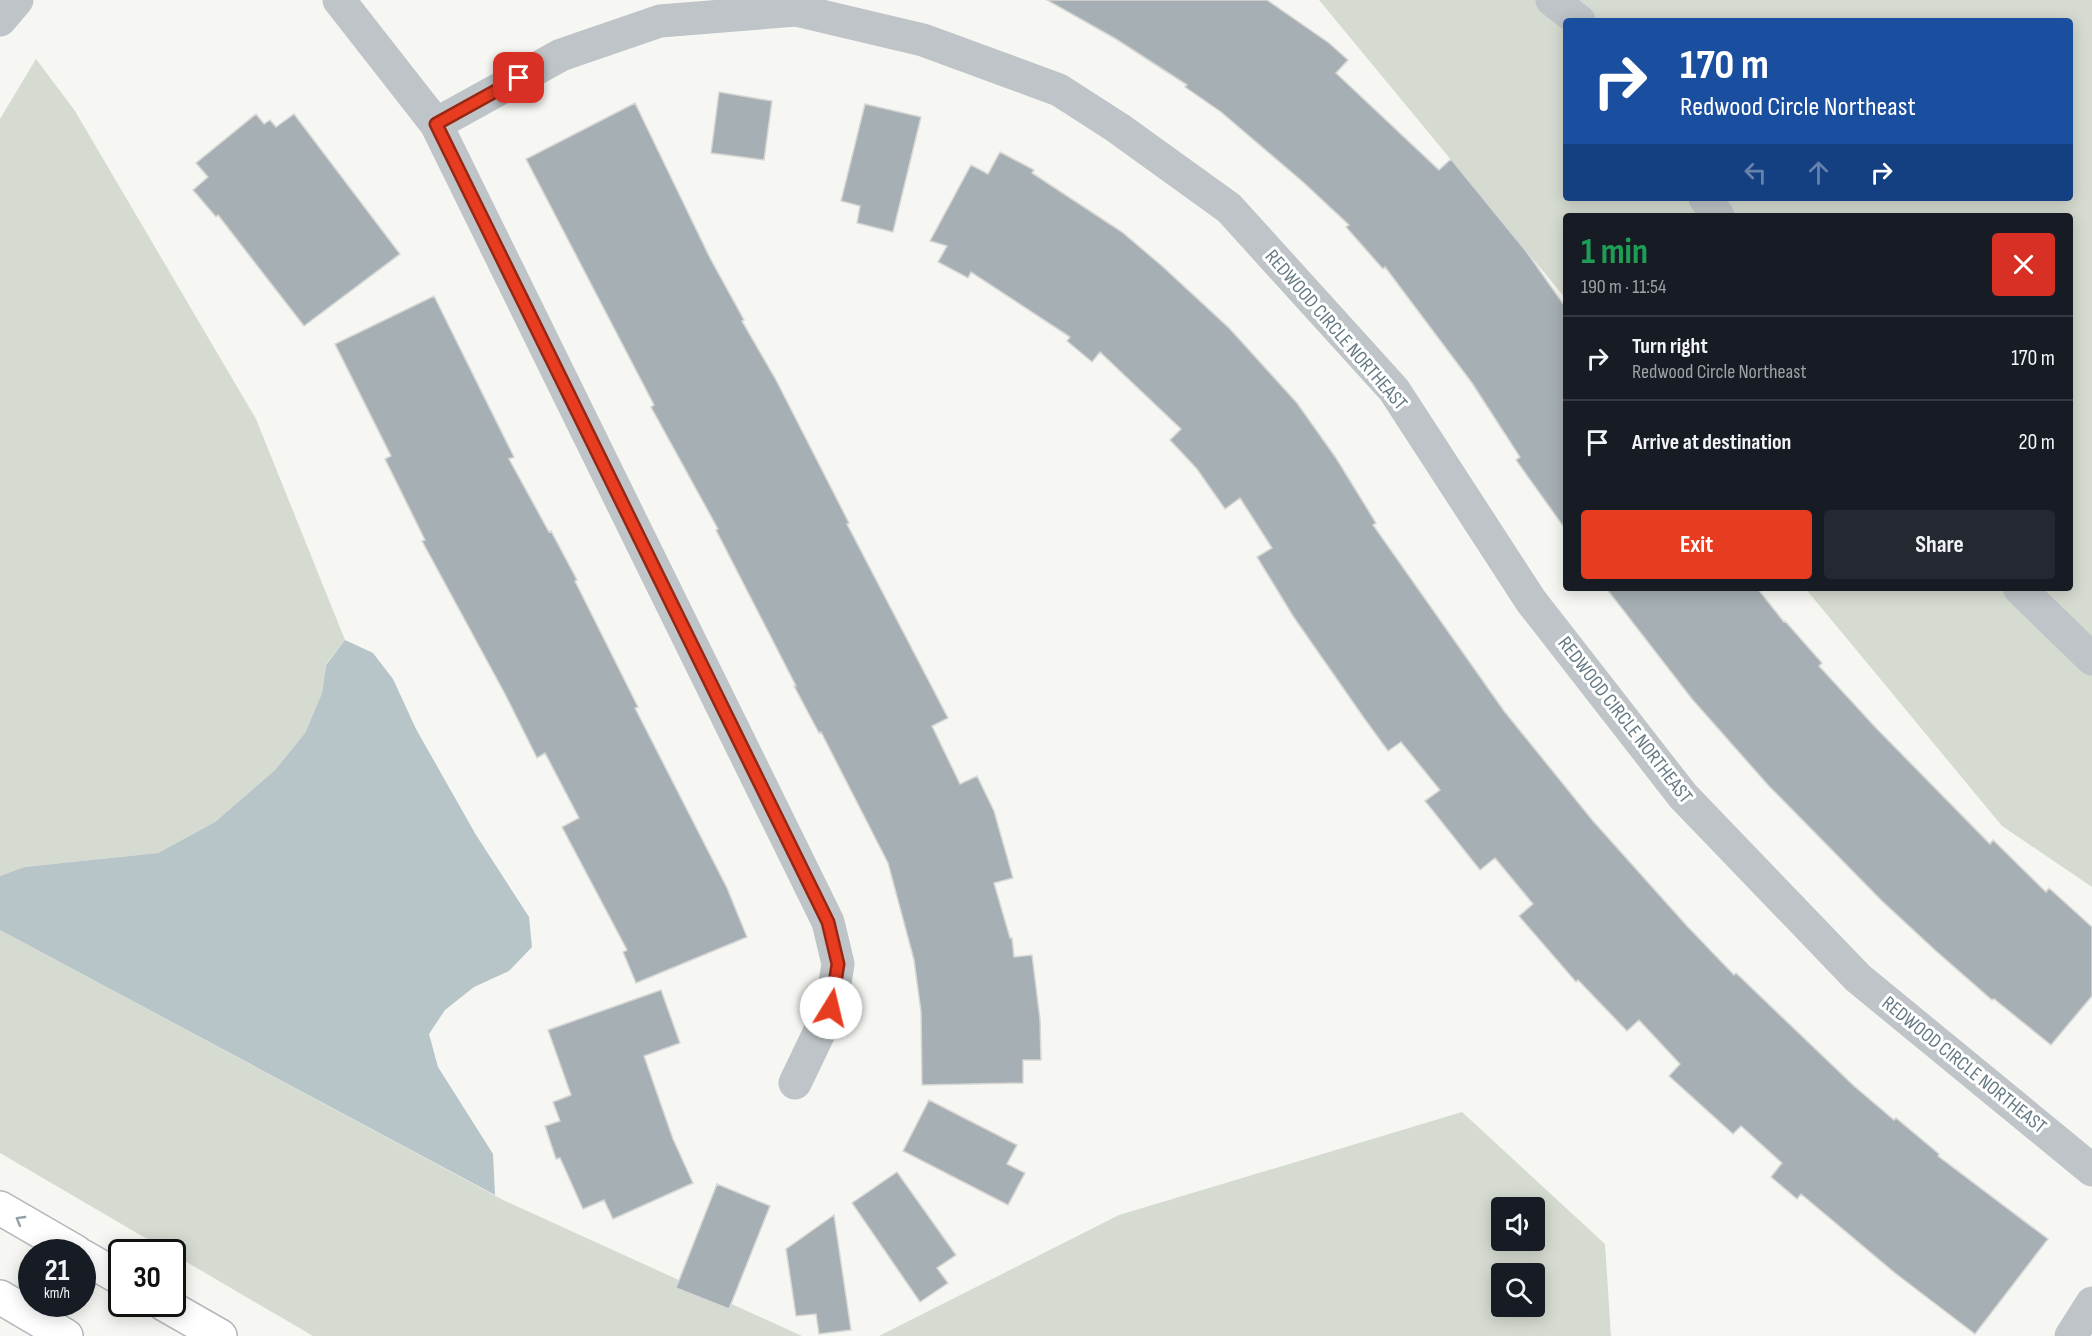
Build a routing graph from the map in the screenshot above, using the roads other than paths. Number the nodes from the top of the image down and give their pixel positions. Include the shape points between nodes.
1 (17, 0) edge
2 (339, 0) edge
3 (1552, 0) edge
4 (1575, 18) edge
5 (0, 20) edge
6 (436, 124) junction
7 (2022, 591) edge
8 (2092, 659) edge
9 (795, 1083) dead end
10 (2092, 1170) edge
11 (0, 1208) edge
12 (54, 1239) edge
13 (0, 1297) edge
14 (2092, 1302) edge
15 (186, 1317) edge
16 (66, 1336) edge
17 (220, 1336) edge
18 (2071, 1336) edge

1 - 5 street
2 - 6 street
3 - 4 street
6 - 9 street via 828,922 838,964 831,1008
6 - 10 street, REDWOOD CIRCLE NORTHEAST via 561,55 660,21 796,10 924,40 1059,90 1229,208 1394,390 1531,601 1683,796 1858,978
7 - 8 street
12 -> 11 street
13 - 16 street
14 - 18 street
15 - 17 street

